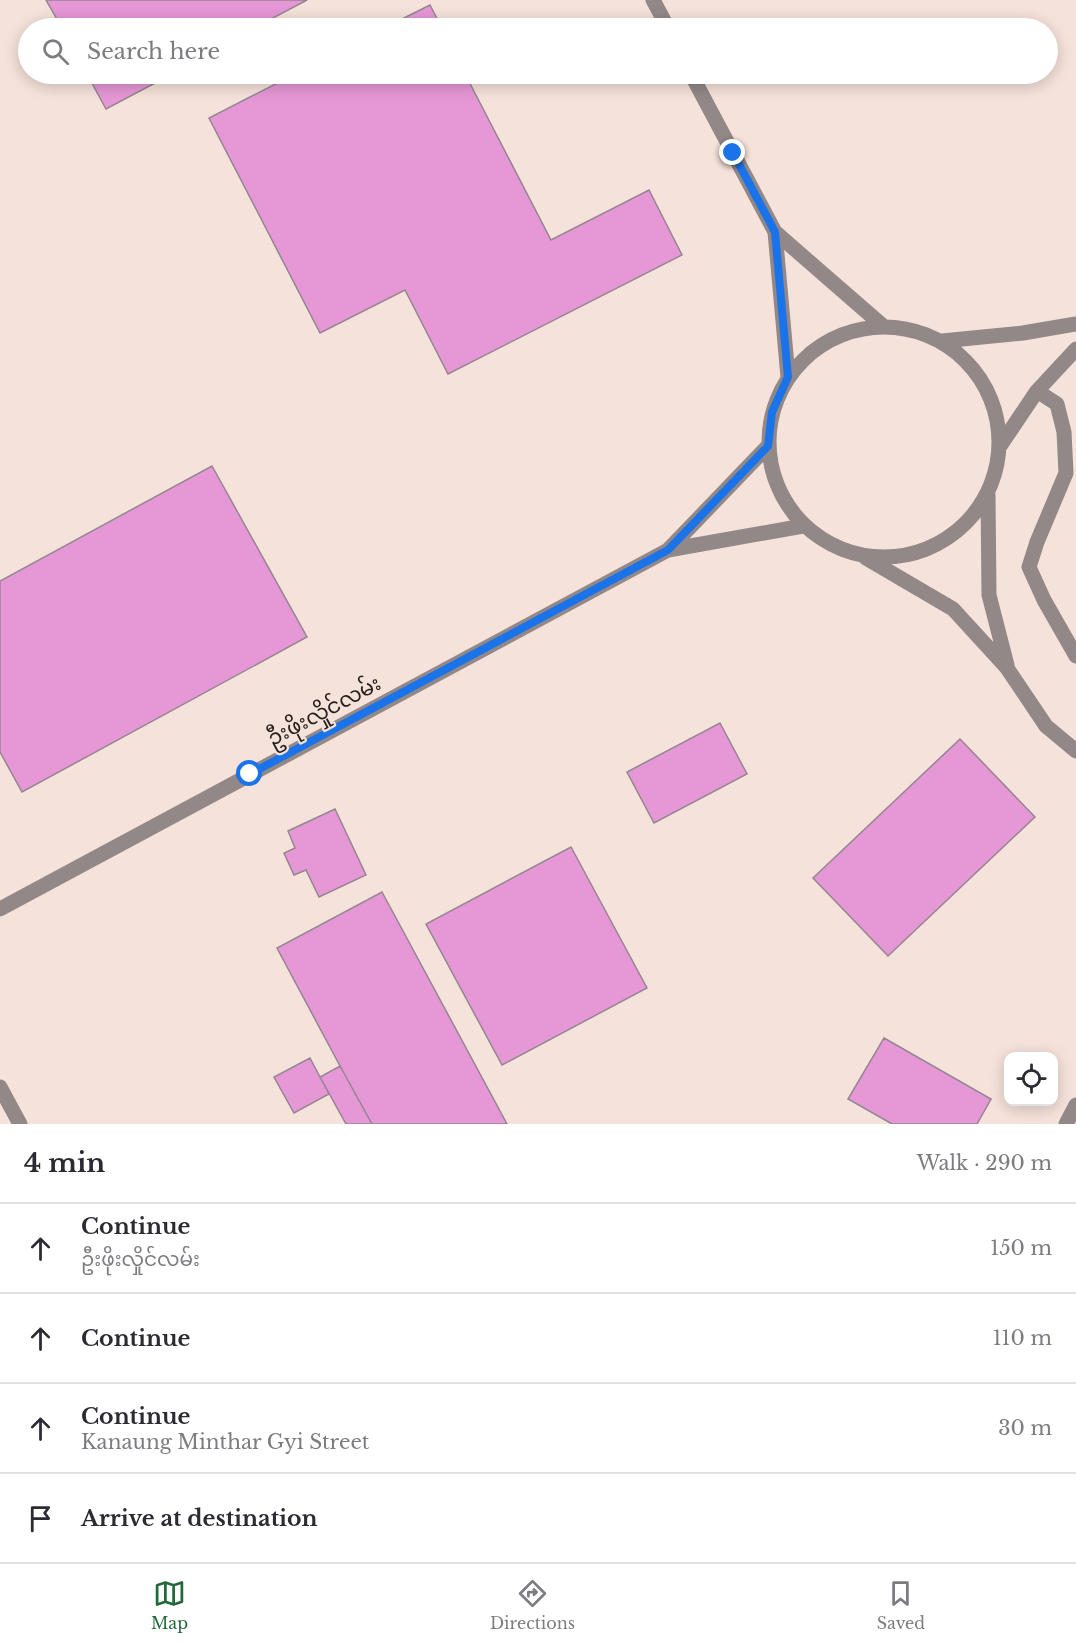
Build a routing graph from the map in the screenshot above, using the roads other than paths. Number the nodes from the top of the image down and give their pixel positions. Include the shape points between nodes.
1 (652, 0) edge
2 (662, 18) edge
3 (696, 84) edge
4 (775, 232) junction
5 (1076, 324) edge
6 (883, 326) junction
7 (942, 341) junction
8 (1076, 349) edge
9 (788, 377) junction
10 (1037, 391) junction
11 (768, 446) junction
12 (1000, 446) junction
13 (988, 494) junction
14 (803, 526) junction
15 (668, 550) junction
16 (860, 555) junction
17 (1076, 656) edge
18 (1008, 668) junction
19 (1076, 752) edge
20 (0, 909) edge
21 (0, 1087) edge
22 (1076, 1105) edge
23 (20, 1124) edge
24 (1066, 1124) edge

1 - 2 street
3 - 4 street
4 - 6 street
4 - 9 street
5 - 7 street
6 - 7 street
6 - 9 street via 844,333 799,363
7 - 12 street via 968,362 987,387
8 - 10 street
9 - 11 street via 772,412
10 - 12 street
10 - 17 street via 1057,404 1064,432 1066,472 1029,567
11 - 14 street via 776,485
11 - 15 street
12 - 13 street
13 - 16 street via 964,526 923,551 883,558
13 - 18 street via 989,595
14 - 15 street
14 - 16 street via 837,548
15 - 20 street, ဦးဖိုးလှိုင်လမ်း
16 - 18 street via 953,609
18 - 19 street via 1046,726
21 - 23 street
22 - 24 street

